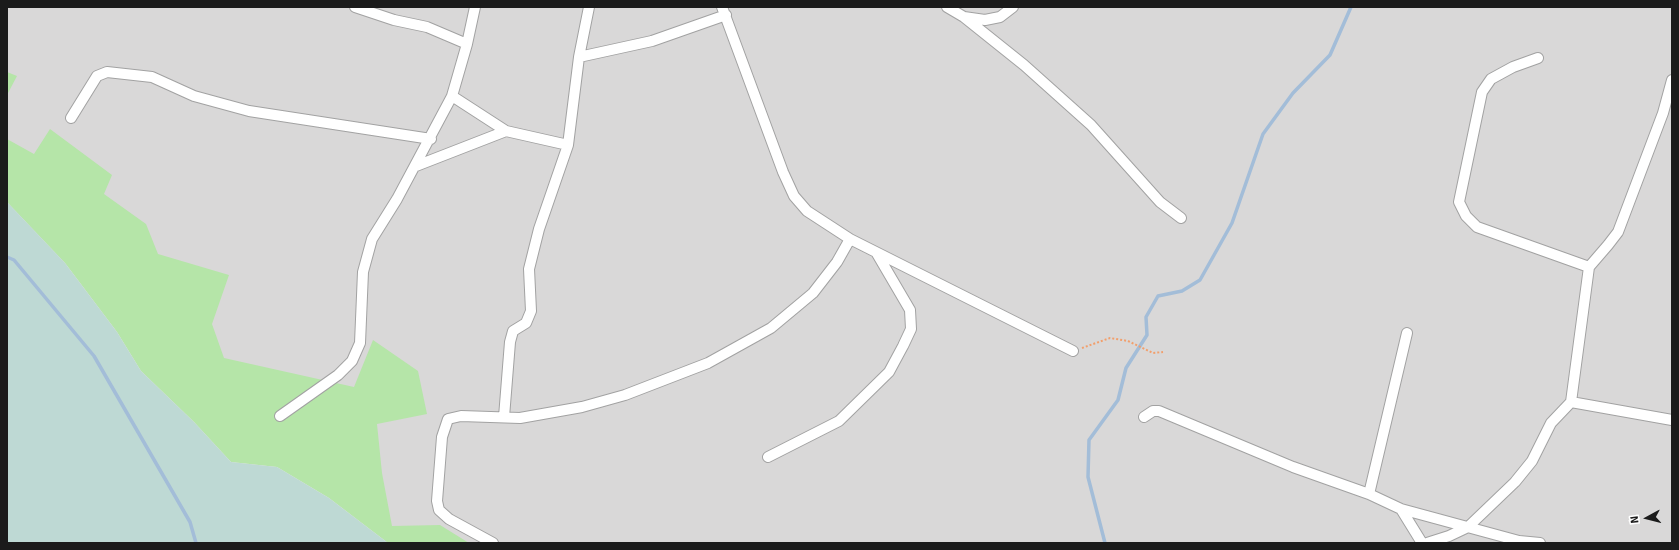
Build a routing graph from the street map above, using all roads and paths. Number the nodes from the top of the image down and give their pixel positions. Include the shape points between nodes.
1 (355, 7) edge
2 (475, 7) edge
3 (589, 7) edge
4 (948, 7) edge
5 (1014, 7) edge
6 (724, 11) edge
7 (964, 18) junction
8 (467, 44) junction
9 (579, 57) junction
10 (1538, 58) dead end
11 (1672, 80) edge
12 (452, 96) junction
13 (1667, 114) edge
14 (71, 118) dead end
15 (506, 131) junction
16 (431, 139) junction
17 (568, 145) junction
18 (416, 166) junction
19 (1181, 218) dead end
20 (850, 239) junction
21 (876, 252) junction
22 (1589, 267) junction
23 (1407, 333) dead end
24 (1073, 351) joint
25 (1163, 352) dead end
26 (1571, 402) junction
27 (280, 416) dead end
28 (504, 417) junction
29 (1144, 417) dead end
30 (1672, 420) edge
31 (768, 457) dead end
32 (1369, 494) junction
33 (1401, 510) junction
34 (1468, 527) junction
35 (493, 543) edge
36 (1422, 543) edge
37 (1427, 543) edge
38 (1540, 543) edge

1 - 8 street via 394,20 427,27
2 - 8 street
3 - 9 street
4 - 7 street
5 - 7 street via 1000,17 985,20
6 - 9 street via 652,41
6 - 20 street via 780,165 794,196 807,211
7 - 19 street via 1024,65 1091,125 1160,202
8 - 12 street
9 - 17 street
10 - 22 street via 1491,79 1482,92 1459,202 1466,216 1477,227
11 - 13 street
12 - 15 street
12 - 16 street
13 - 22 street via 1618,232
14 - 16 street via 97,76 107,72 152,77 194,96 249,111
15 - 17 street
15 - 18 street
16 - 18 street
17 - 28 street via 539,229 529,269 531,311 526,323 513,331 510,342
18 - 27 street via 372,239 363,272 360,343 352,362
20 - 21 street
20 - 28 street via 837,262 813,293 772,328 708,364 625,395 520,418
21 - 24 street
21 - 31 street via 910,310 911,329 904,346 889,372 839,421
22 - 26 street
23 - 32 street
24 - 25 path via 1110,338 1128,341 1153,352
26 - 30 street
26 - 34 street via 1551,423 1532,461 1515,482
28 - 35 street via 454,418 448,420 442,437 437,501 440,510 449,519
29 - 32 street via 1153,410 1159,411 1293,467
32 - 33 street
33 - 34 street
33 - 36 street
34 - 37 street
34 - 38 street via 1519,541

